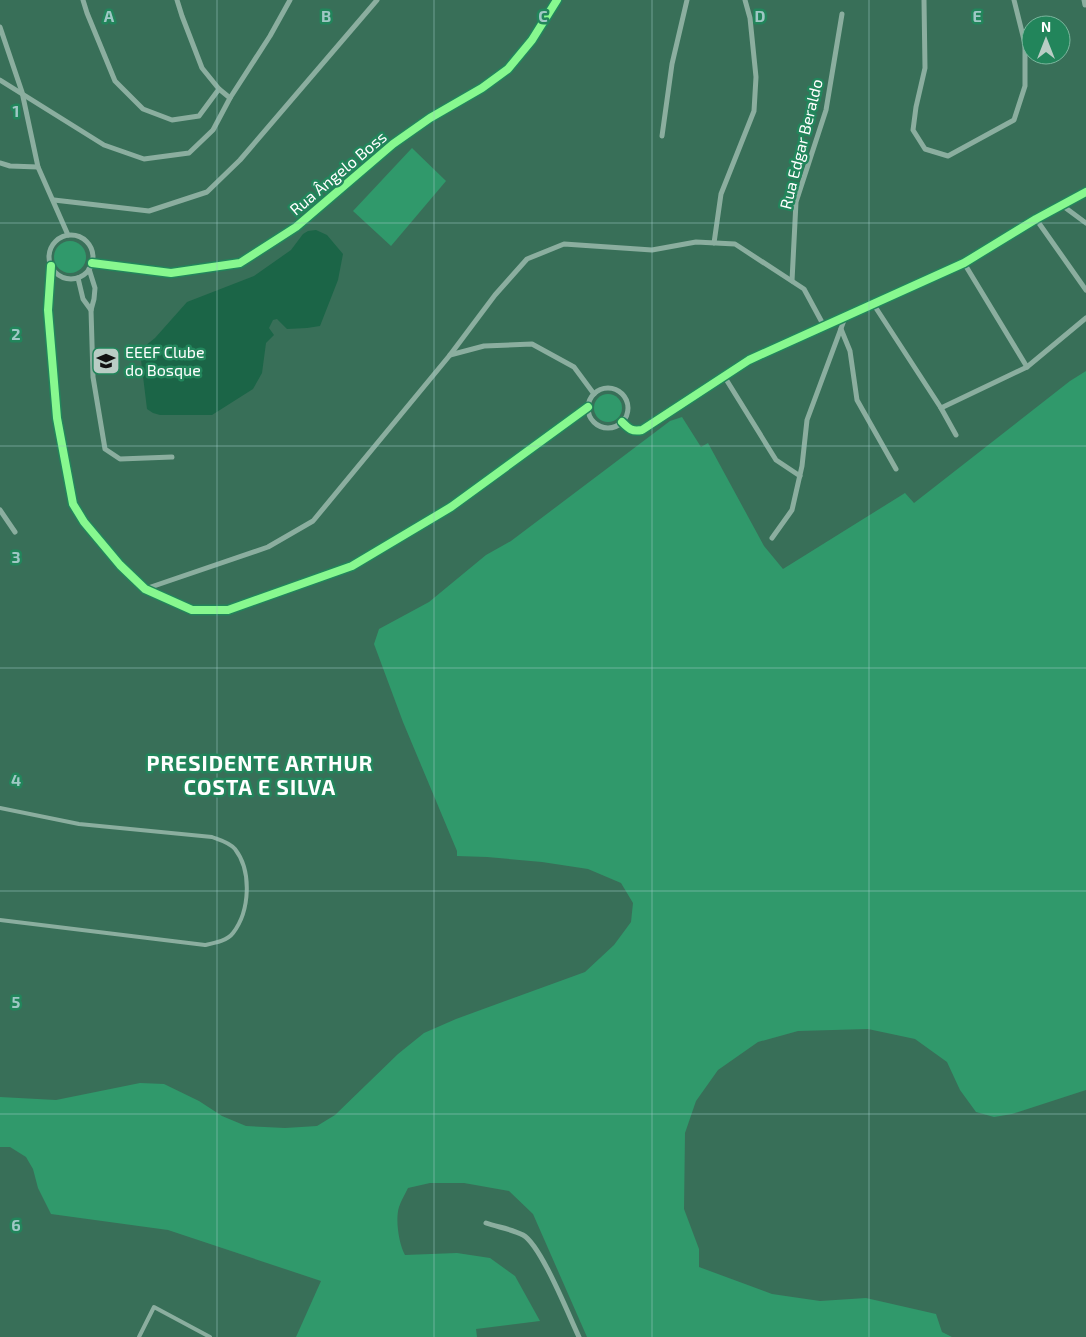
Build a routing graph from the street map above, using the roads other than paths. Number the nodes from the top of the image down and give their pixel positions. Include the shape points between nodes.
1 (84, 0) edge
2 (177, 0) edge
3 (290, 0) edge
4 (377, 0) edge
5 (557, 0) edge
6 (687, 0) edge
7 (744, 0) edge
8 (924, 0) edge
9 (1014, 0) edge
10 (842, 14) dead end
11 (0, 27) edge
12 (0, 80) edge
13 (219, 89) junction
14 (22, 92) junction
15 (230, 98) junction
16 (662, 136) dead end
17 (0, 163) edge
18 (38, 167) junction
19 (1086, 192) edge
20 (54, 200) junction
21 (1063, 206) junction
22 (1036, 219) junction
23 (1086, 223) edge
24 (68, 235) junction
25 (714, 243) junction
26 (92, 263) junction
27 (964, 263) junction
28 (51, 266) junction
29 (89, 269) junction
30 (78, 278) junction
31 (792, 281) junction
32 (1086, 290) edge
33 (874, 305) junction
34 (91, 310) junction
35 (846, 315) junction
36 (1086, 318) edge
37 (824, 326) junction
38 (841, 329) junction
39 (450, 355) junction
40 (1027, 367) junction
41 (724, 376) junction
42 (594, 394) junction
43 (588, 407) junction
44 (942, 408) junction
45 (622, 422) junction
46 (956, 435) dead end
47 (172, 457) dead end
48 (896, 469) dead end
49 (800, 476) junction
50 (0, 510) edge
51 (15, 532) dead end
52 (772, 538) dead end
53 (145, 589) junction
54 (0, 808) edge
55 (0, 920) edge
56 (486, 1223) dead end
57 (139, 1337) edge
58 (210, 1337) edge
59 (578, 1337) edge

1 - 13 street via 115,81 143,108 172,120 199,116
2 - 13 street via 202,68
3 - 15 street
4 - 20 street via 240,160 207,192 150,211
5 - 26 street, Rua Ângelo Boss via 532,40 508,69 430,118 296,227 240,263 170,273
6 - 16 street via 672,64
7 - 25 street via 750,18 756,77 754,111 721,194
8 - 9 street via 924,68 914,130 924,149 948,156 1014,120 1025,86 1025,44
10 - 31 street, Rua Edgar Beraldo via 826,110 796,202
11 - 14 street
12 - 14 street
13 - 15 street
14 - 15 street via 104,145 144,159 189,153 213,130
14 - 18 street
17 - 18 street
18 - 20 street
19 - 21 street
20 - 24 street
21 - 22 street
21 - 23 street
22 - 27 street
22 - 32 street
24 - 26 street via 88,242 92,248
24 - 28 street via 51,247
25 - 31 street via 735,244
25 - 39 street via 696,242 652,250 564,244 527,259
26 - 29 street
27 - 33 street
27 - 40 street
28 - 30 street via 63,277
28 - 53 street via 48,310 57,418 73,504 120,565
29 - 30 street
29 - 34 street via 95,288
30 - 34 street via 82,299
31 - 37 street via 804,289
33 - 35 street
33 - 44 street
34 - 47 street via 93,377 105,449 120,459
35 - 37 street
35 - 38 street
36 - 40 street
37 - 41 street via 750,360
38 - 48 street via 850,351 857,400
38 - 49 street via 807,420
39 - 42 street via 484,346 532,344 574,367
39 - 53 street via 313,521 268,547
40 - 44 street
41 - 45 street via 642,430 630,430
41 - 49 street via 776,460
42 - 43 street
42 - 45 street via 606,389 620,393 628,408
43 - 45 street via 590,418 601,427 615,427
43 - 53 street via 451,507 352,566 228,610 192,610
44 - 46 street
49 - 52 street via 792,510
50 - 51 street
54 - 55 lane via 79,824 212,837 226,842 242,862 246,898 232,934 205,945
56 - 59 street via 523,1236 534,1246
57 - 58 lane via 154,1307

